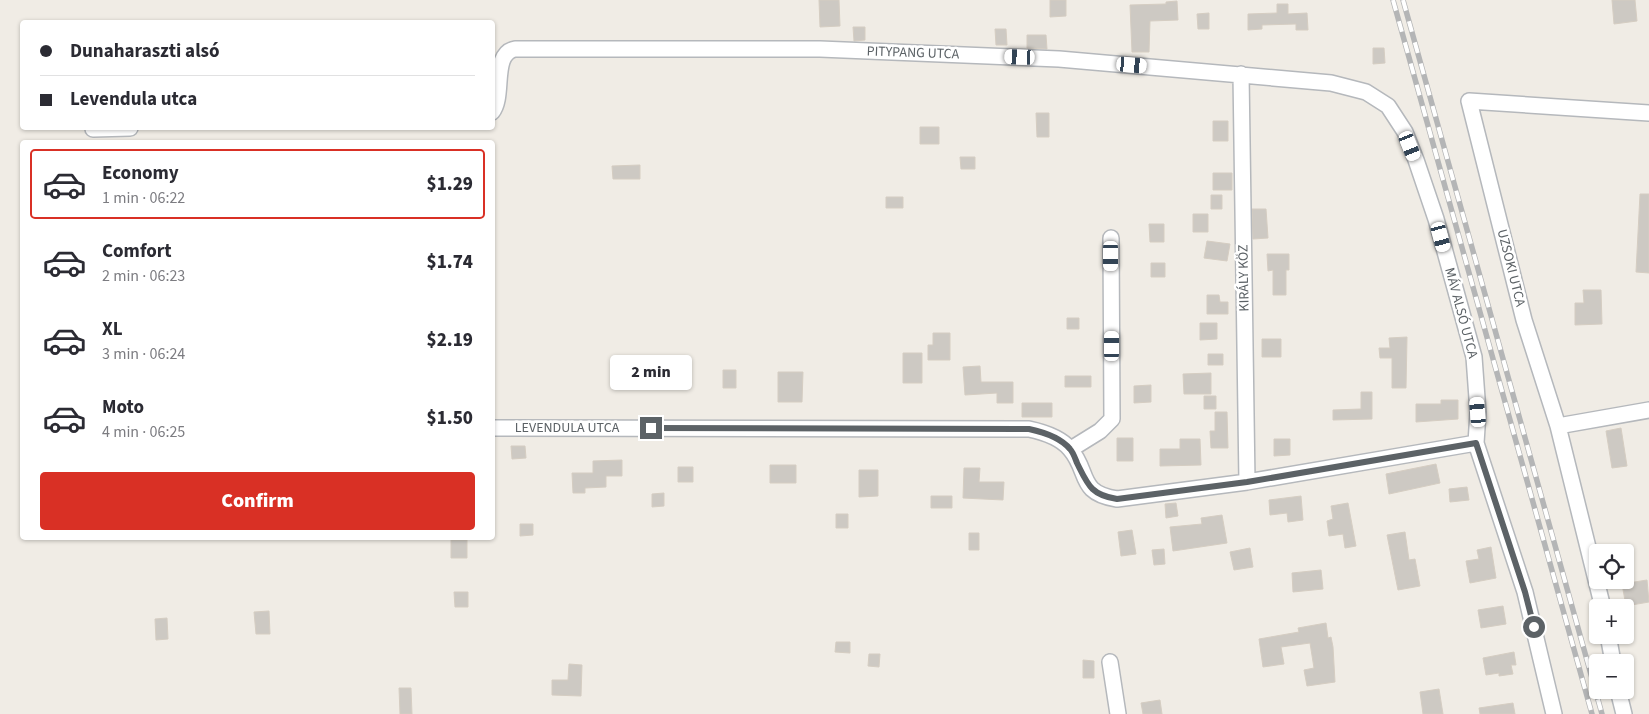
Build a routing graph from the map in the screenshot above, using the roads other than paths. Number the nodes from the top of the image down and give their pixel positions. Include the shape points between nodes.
1 (1241, 74) junction
2 (1378, 98) joint
3 (495, 108) edge
4 (1649, 113) edge
5 (1111, 238) dead end
6 (1649, 410) edge
7 (1558, 426) junction
8 (495, 428) edge
9 (1476, 443) junction
10 (1071, 449) junction
11 (1247, 482) junction
12 (1601, 599) edge
13 (1110, 662) dead end
14 (1620, 699) edge
15 (1118, 714) edge
16 (1554, 714) edge
17 (1624, 714) edge

1 - 2 street, PITYPANG UTCA via 1331,82
1 - 3 street, PITYPANG UTCA via 1059,59 820,49 515,49 503,58
1 - 11 street, KIRÁLY KÖZ
2 - 9 street, MÁV ALSÓ UTCA via 1388,106 1405,132 1436,218 1474,356 1478,412
4 - 7 street, UZSOKI UTCA via 1469,101 1524,320
5 - 10 street via 1112,418 1100,431
6 - 7 street
7 - 12 street, UZSOKI UTCA
8 - 10 street, LEVENDULA UTCA via 1029,429 1050,435
9 - 11 street
9 - 16 street, MÁV ALSÓ UTCA via 1525,592
10 - 11 street via 1088,486 1104,497 1117,499
13 - 15 street
14 - 17 street

